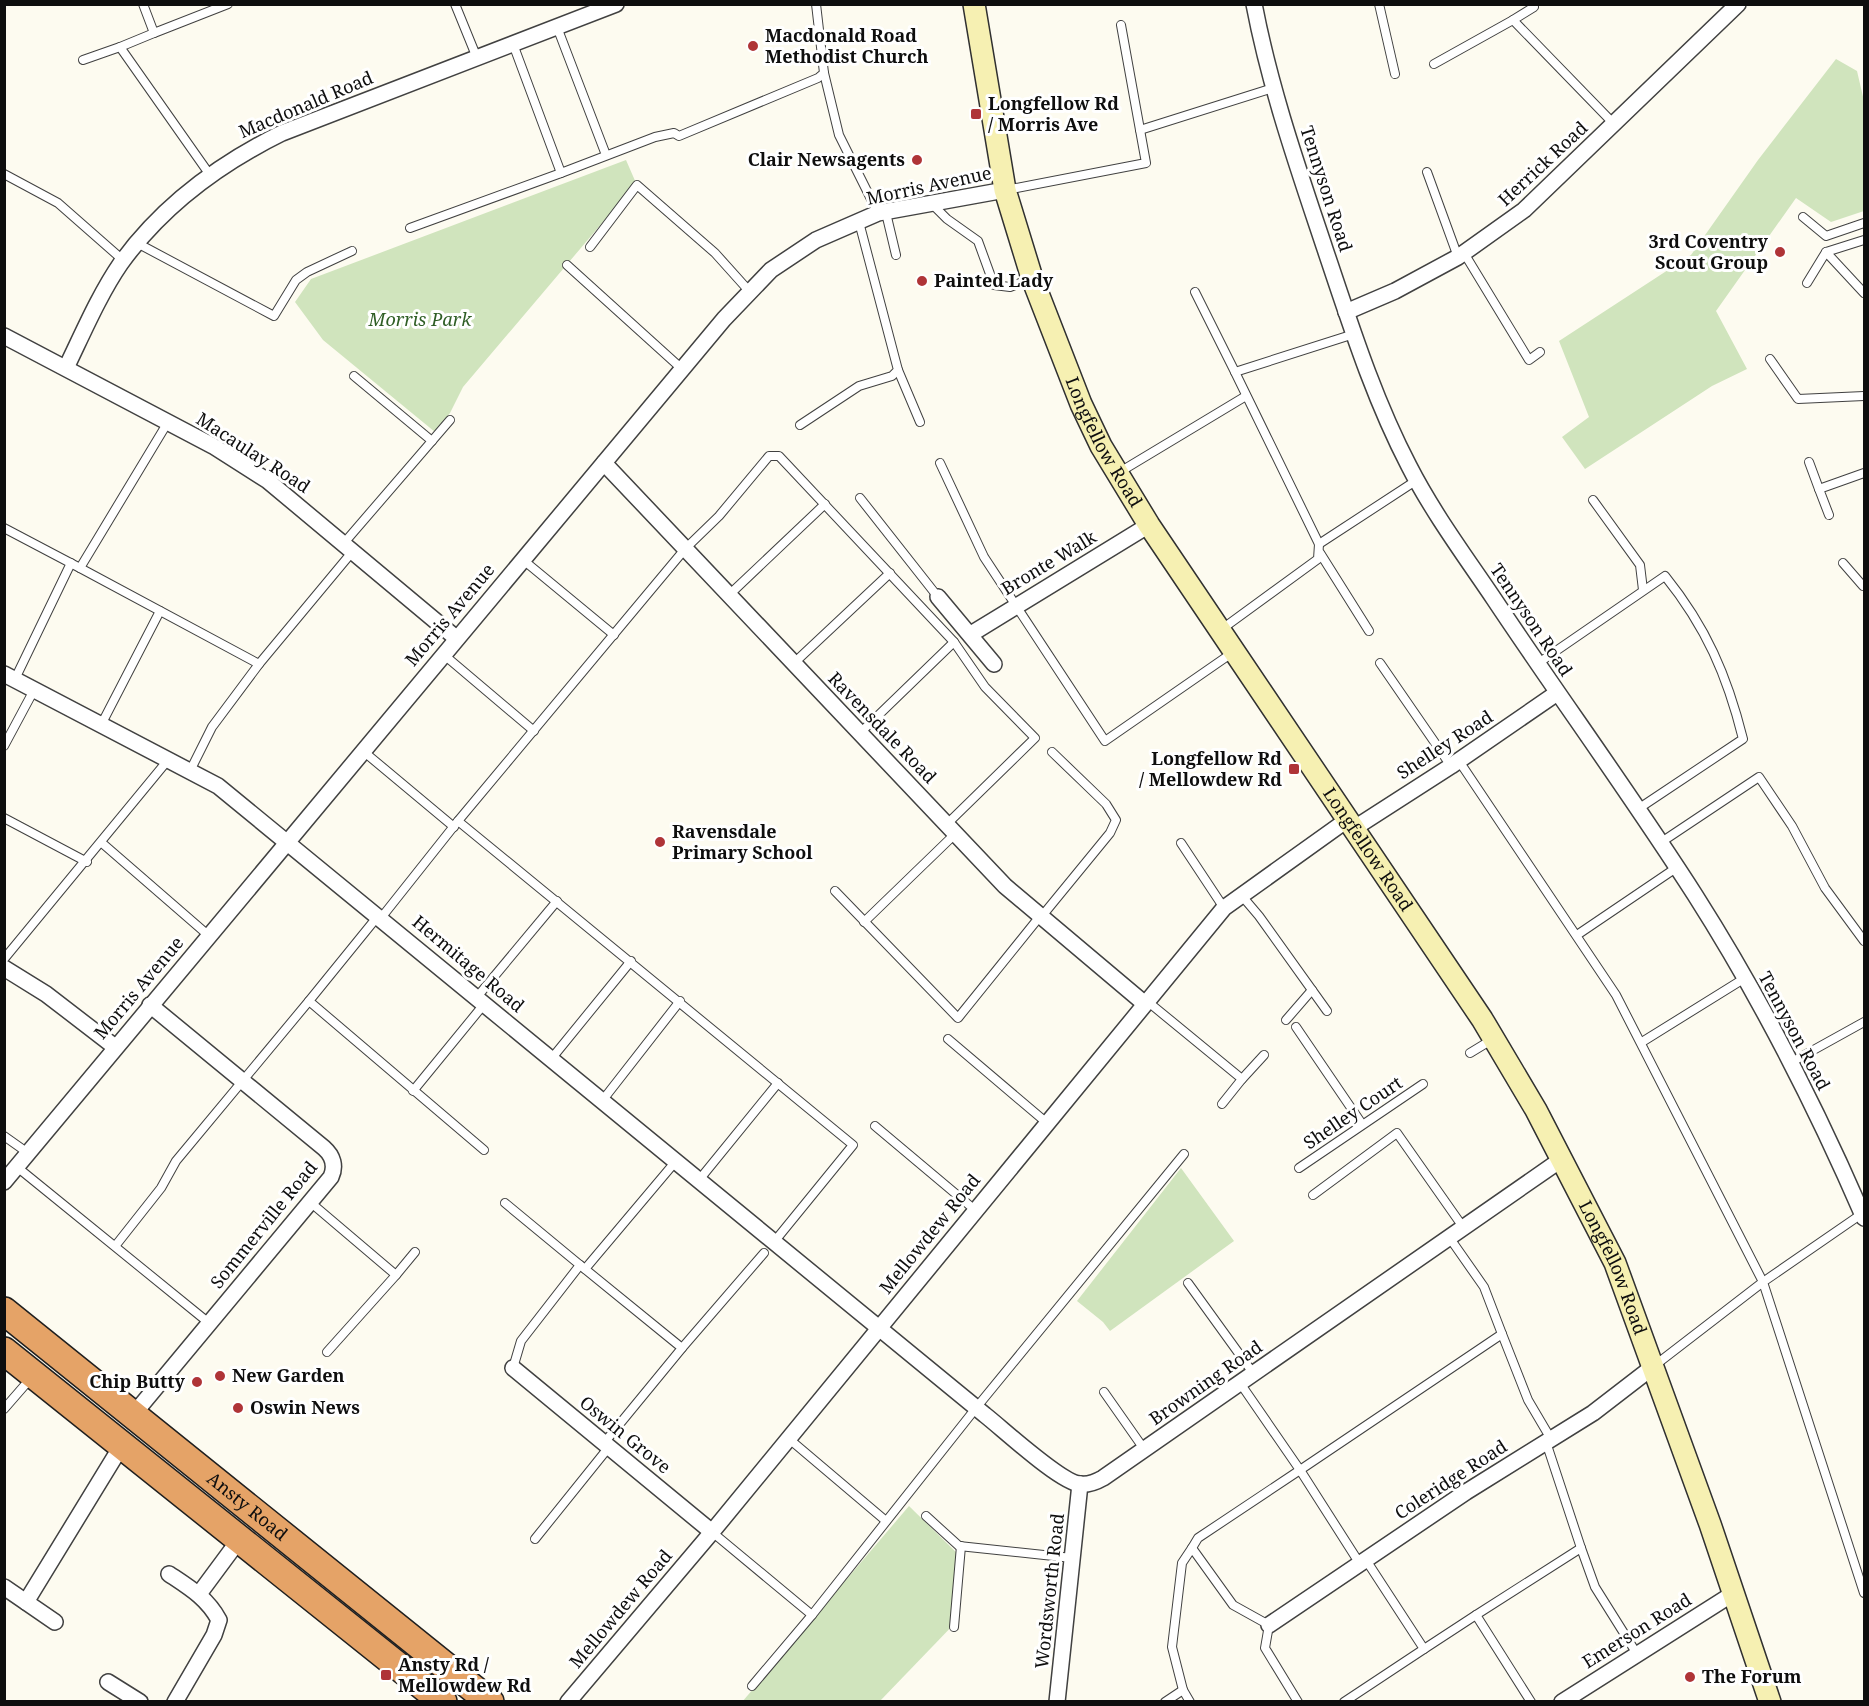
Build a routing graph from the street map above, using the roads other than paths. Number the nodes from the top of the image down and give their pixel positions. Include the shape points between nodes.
1 (143, 4) edge
2 (228, 4) edge
3 (455, 4) edge
4 (616, 4) edge
5 (816, 4) edge
6 (974, 4) edge
7 (1254, 4) edge
8 (1379, 4) edge
9 (1533, 4) edge
10 (1738, 4) edge
11 (1513, 20) junction
12 (1121, 25) dead end
13 (557, 27) junction
14 (154, 33) junction
15 (513, 44) junction
16 (120, 47) junction
17 (477, 58) junction
18 (83, 60) dead end
19 (1434, 64) dead end
20 (825, 73) junction
21 (1395, 74) dead end
22 (1274, 87) junction
23 (1614, 124) junction
24 (1140, 130) junction
25 (606, 155) junction
26 (561, 172) junction
27 (1427, 172) dead end
28 (4, 174) edge
29 (210, 175) junction
30 (1005, 190) junction
31 (932, 204) junction
32 (882, 213) junction
33 (1803, 217) dead end
34 (859, 222) junction
35 (1864, 223) edge
36 (410, 228) dead end
37 (1864, 240) edge
38 (137, 243) junction
39 (590, 247) dead end
40 (352, 251) dead end
41 (1826, 252) junction
42 (896, 255) dead end
43 (1461, 255) junction
44 (123, 261) junction
45 (567, 265) dead end
46 (1032, 278) junction
47 (1807, 283) dead end
48 (750, 292) junction
49 (1195, 292) dead end
50 (1864, 293) edge
51 (1346, 312) junction
52 (1354, 334) junction
53 (4, 336) edge
54 (1540, 352) dead end
55 (1770, 358) dead end
56 (66, 368) junction
57 (682, 369) junction
58 (898, 370) junction
59 (1235, 372) junction
60 (354, 376) dead end
61 (1246, 396) junction
62 (1864, 396) edge
63 (450, 420) dead end
64 (168, 422) junction
65 (920, 422) dead end
66 (800, 425) dead end
67 (432, 441) junction
68 (1809, 462) dead end
69 (604, 463) junction
70 (940, 463) dead end
71 (1117, 473) junction
72 (1864, 473) edge
73 (1417, 480) junction
74 (1819, 489) junction
75 (860, 498) dead end
76 (1593, 500) dead end
77 (825, 504) junction
78 (1829, 515) dead end
79 (1149, 525) junction
80 (4, 528) edge
81 (348, 547) junction
82 (1320, 548) junction
83 (686, 549) junction
84 (522, 559) junction
85 (71, 563) junction
86 (1843, 563) dead end
87 (81, 568) junction
88 (890, 573) junction
89 (1864, 587) edge
90 (1643, 590) junction
91 (729, 595) junction
92 (938, 597) joint
93 (1014, 607) junction
94 (160, 611) junction
95 (1219, 631) junction
96 (1369, 631) dead end
97 (971, 634) junction
98 (615, 635) junction
99 (456, 638) junction
100 (954, 642) junction
101 (1233, 652) junction
102 (443, 654) junction
103 (794, 663) junction
104 (1380, 663) dead end
105 (259, 664) junction
106 (994, 664) dead end
107 (1537, 664) junction
108 (10, 677) edge
109 (34, 690) junction
110 (1557, 693) junction
111 (101, 724) junction
112 (534, 731) junction
113 (860, 733) junction
114 (4, 746) edge
115 (363, 751) junction
116 (1052, 752) dead end
117 (168, 760) junction
118 (1455, 764) junction
119 (190, 771) junction
120 (1636, 810) junction
121 (4, 818) edge
122 (456, 824) junction
123 (1350, 824) junction
124 (951, 829) junction
125 (289, 841) junction
126 (102, 843) junction
127 (1181, 843) dead end
128 (1659, 843) junction
129 (87, 862) junction
130 (1676, 868) junction
131 (834, 891) dead end
132 (1242, 896) junction
133 (557, 901) junction
134 (1224, 908) junction
135 (380, 916) junction
136 (1041, 916) junction
137 (864, 922) junction
138 (208, 935) junction
139 (1577, 935) junction
140 (1864, 941) edge
141 (4, 959) edge
142 (631, 961) junction
143 (4, 968) edge
144 (1745, 978) junction
145 (1312, 990) junction
146 (481, 1000) junction
147 (309, 1001) junction
148 (680, 1001) junction
149 (1146, 1003) junction
150 (150, 1005) junction
151 (1327, 1011) dead end
152 (1286, 1020) dead end
153 (1864, 1022) edge
154 (1296, 1027) dead end
155 (1494, 1038) junction
156 (948, 1039) dead end
157 (1642, 1042) junction
158 (115, 1047) junction
159 (1470, 1053) dead end
160 (1264, 1054) dead end
161 (552, 1058) junction
162 (1790, 1063) junction
163 (1242, 1079) junction
164 (243, 1081) junction
165 (778, 1083) junction
166 (1423, 1084) dead end
167 (413, 1091) junction
168 (602, 1101) junction
169 (1222, 1104) dead end
170 (1047, 1123) junction
171 (1362, 1124) junction
172 (875, 1126) dead end
173 (4, 1136) edge
174 (484, 1150) dead end
175 (28, 1153) junction
176 (1184, 1154) dead end
177 (1562, 1159) junction
178 (676, 1161) junction
179 (17, 1167) junction
180 (1299, 1168) dead end
181 (699, 1180) junction
182 (4, 1182) edge
183 (1313, 1195) dead end
184 (310, 1202) junction
185 (505, 1203) dead end
186 (975, 1210) junction
187 (1864, 1214) edge
188 (1463, 1227) junction
189 (1449, 1237) junction
190 (116, 1245) junction
191 (769, 1247) junction
192 (415, 1252) dead end
193 (583, 1267) junction
194 (396, 1275) junction
195 (1763, 1282) junction
196 (1188, 1283) dead end
197 (4, 1311) edge
198 (209, 1323) junction
199 (878, 1328) junction
200 (1502, 1334) junction
201 (682, 1348) junction
202 (4, 1351) edge
203 (327, 1352) dead end
204 (1654, 1366) junction
205 (513, 1368) joint
206 (1253, 1373) junction
207 (34, 1374) junction
208 (1239, 1383) junction
209 (1104, 1392) dead end
210 (976, 1407) junction
211 (4, 1409) edge
212 (133, 1415) junction
213 (788, 1438) junction
214 (1548, 1441) junction
215 (122, 1445) junction
216 (606, 1445) junction
217 (1144, 1449) junction
218 (1300, 1470) junction
219 (1080, 1484) junction
220 (926, 1516) dead end
221 (886, 1521) junction
222 (712, 1532) junction
223 (535, 1539) dead end
224 (239, 1540) junction
225 (961, 1546) junction
226 (1192, 1548) junction
227 (1581, 1548) junction
228 (1074, 1558) junction
229 (1363, 1562) junction
230 (169, 1574) dead end
231 (4, 1587) edge
232 (1734, 1593) junction
233 (1864, 1593) edge
234 (199, 1594) junction
235 (26, 1602) junction
236 (1476, 1614) junction
237 (812, 1616) junction
238 (55, 1622) dead end
239 (1269, 1625) junction
240 (954, 1627) dead end
241 (1424, 1648) junction
242 (1637, 1654) junction
243 (108, 1682) dead end
244 (752, 1686) dead end
245 (1183, 1690) junction
246 (140, 1701) edge
247 (175, 1701) edge
248 (443, 1701) edge
249 (490, 1701) edge
250 (568, 1701) edge
251 (1058, 1701) edge
252 (1165, 1701) edge
253 (1190, 1701) edge
254 (1298, 1701) edge
255 (1344, 1701) edge
256 (1532, 1701) edge
257 (1562, 1701) edge
258 (1770, 1701) edge

1 - 14 lane
2 - 14 lane
3 - 17 lane
4 - 13 street, Macdonald Road
5 - 20 lane
6 - 30 street, Longfellow Road
7 - 22 street, Tennyson Road
8 - 21 lane
9 - 11 lane via 1534,8
10 - 23 street, Herrick Road
11 - 19 lane
11 - 23 lane
12 - 24 lane
13 - 15 street, Macdonald Road
13 - 25 lane
14 - 16 lane
15 - 17 street, Macdonald Road
15 - 26 lane
16 - 18 lane
16 - 29 lane
17 - 29 street, Macdonald Road via 282,133 239,154
20 - 25 lane via 679,136 674,133 655,137
20 - 32 lane via 839,135
22 - 24 lane
22 - 51 street, Tennyson Road
23 - 43 street, Herrick Road via 1524,210
24 - 30 lane via 1146,163
25 - 26 lane
26 - 36 lane
27 - 43 lane
28 - 44 lane via 58,203
29 - 38 street, Macdonald Road via 168,210
30 - 31 street, Morris Avenue
30 - 46 street, Longfellow Road
31 - 32 street, Morris Avenue
31 - 46 lane via 978,240 994,285 1010,287
32 - 34 street, Morris Avenue
32 - 42 lane
33 - 35 lane via 1826,236
34 - 48 street, Morris Avenue via 816,240 771,270
34 - 58 lane
37 - 41 lane
38 - 40 lane via 274,316 296,280
38 - 44 street, Macdonald Road
39 - 48 lane via 637,185 715,253
41 - 47 lane
41 - 50 lane
43 - 51 street, Herrick Road
43 - 54 lane via 1529,360
44 - 56 street, Macdonald Road
45 - 57 lane
46 - 71 street, Longfellow Road via 1081,404
48 - 57 street, Morris Avenue
49 - 59 lane
51 - 52 street, Tennyson Road
52 - 59 lane
52 - 73 street, Tennyson Road via 1383,413
53 - 56 street, Macaulay Road
55 - 62 lane via 1798,399
56 - 64 street, Macaulay Road
57 - 69 street, Morris Avenue
58 - 65 lane
58 - 66 lane via 892,376 859,386
59 - 61 lane
60 - 67 lane
61 - 71 lane
61 - 82 lane
63 - 67 lane
64 - 81 street, Macaulay Road via 268,482
64 - 87 lane
67 - 81 lane
68 - 74 lane
69 - 83 street, Ravensdale Road
69 - 84 street, Morris Avenue
70 - 93 lane via 984,557
71 - 79 street, Longfellow Road
72 - 74 lane
73 - 82 lane
73 - 107 street, Tennyson Road
74 - 78 lane
75 - 92 lane
76 - 90 lane via 1640,565
77 - 83 lane via 779,456 769,456
77 - 88 lane
77 - 91 lane
79 - 93 street, Bronte Walk
79 - 95 street, Longfellow Road
80 - 85 lane
81 - 99 street, Macaulay Road
81 - 105 lane
82 - 95 lane via 1318,559
82 - 96 lane
83 - 91 street, Ravensdale Road
83 - 98 lane
84 - 98 lane
84 - 99 street, Morris Avenue
85 - 87 lane
85 - 108 lane
86 - 89 lane
87 - 94 lane
88 - 100 lane
88 - 103 lane
90 - 107 lane
90 - 120 lane via 1665,576 1690,607 1711,643 1731,692 1743,739
91 - 103 street, Ravensdale Road
92 - 97 street
93 - 97 street, Bronte Walk
93 - 101 lane via 1105,741
94 - 105 lane
94 - 111 lane
95 - 101 street, Longfellow Road
97 - 106 street
98 - 112 lane
99 - 102 street, Morris Avenue
100 - 113 lane
100 - 124 lane via 985,687 1035,738
101 - 123 street, Longfellow Road
102 - 112 lane
102 - 115 street, Morris Avenue
103 - 113 street, Ravensdale Road
104 - 118 lane
105 - 119 lane via 212,727
107 - 110 street, Tennyson Road
108 - 109 street, Hermitage Road
109 - 111 street, Hermitage Road
109 - 114 lane
110 - 118 street, Shelley Road
110 - 120 street, Tennyson Road
111 - 117 street, Hermitage Road
112 - 122 lane
113 - 124 street, Ravensdale Road
115 - 122 lane
115 - 125 street, Morris Avenue
116 - 136 lane via 1106,804 1116,820 1110,833
117 - 119 street, Hermitage Road
117 - 126 lane
118 - 123 street, Shelley Road
118 - 139 lane
119 - 125 street, Hermitage Road via 218,786
120 - 128 street, Tennyson Road
121 - 129 lane
122 - 133 lane
122 - 135 lane
123 - 132 street, Mellowdew Road
123 - 155 street, Longfellow Road
124 - 136 street, Ravensdale Road via 1005,886
124 - 137 lane
125 - 135 street, Hermitage Road
125 - 138 street, Morris Avenue
126 - 129 lane
126 - 138 lane
127 - 134 lane
128 - 130 street, Tennyson Road
128 - 140 lane via 1759,777 1792,826 1825,888
129 - 141 lane
130 - 139 lane
130 - 144 street, Tennyson Road
131 - 137 lane
132 - 134 street, Mellowdew Road
132 - 145 lane
133 - 142 lane
133 - 146 lane
134 - 149 street, Mellowdew Road
135 - 146 street, Hermitage Road
135 - 147 lane
136 - 137 lane via 957,1018
136 - 149 street, Ravensdale Road
138 - 150 street, Morris Avenue
139 - 157 lane via 1617,995
142 - 148 lane
142 - 161 lane
143 - 158 street via 46,994
144 - 157 lane
144 - 162 street, Tennyson Road
145 - 151 lane
145 - 152 lane
146 - 161 street, Hermitage Road
146 - 167 lane
147 - 164 lane
147 - 167 lane
148 - 165 lane
148 - 168 lane
149 - 163 lane
149 - 170 street, Mellowdew Road
150 - 158 street, Morris Avenue
150 - 164 street, Sommerville Road
153 - 162 lane
154 - 171 lane
155 - 159 lane
155 - 177 street, Longfellow Road
156 - 170 lane
157 - 195 lane
158 - 175 street, Morris Avenue
160 - 163 lane
161 - 168 street, Hermitage Road
162 - 187 street, Tennyson Road
163 - 169 lane
164 - 184 street, Sommerville Road via 330,1155 333,1173
164 - 190 lane via 176,1161 161,1188
165 - 181 lane
165 - 191 lane via 853,1145
166 - 171 lane, Shelley Court
167 - 174 lane
168 - 178 street, Hermitage Road
170 - 186 street, Mellowdew Road
171 - 180 lane, Shelley Court
172 - 186 lane
173 - 175 lane
175 - 179 street, Morris Avenue
176 - 210 lane
177 - 188 street, Browning Road
177 - 204 street, Longfellow Road via 1615,1263
178 - 181 street, Hermitage Road
178 - 193 lane
179 - 182 street, Morris Avenue
179 - 190 lane
181 - 191 street, Hermitage Road
183 - 188 lane via 1397,1133
184 - 194 lane
184 - 198 street, Sommerville Road
185 - 193 lane
186 - 199 street, Mellowdew Road
187 - 195 lane
188 - 189 street, Browning Road
189 - 200 lane via 1484,1287
189 - 206 street, Browning Road
190 - 198 lane
191 - 199 street, Hermitage Road
191 - 201 lane
192 - 194 lane
193 - 201 lane
193 - 205 lane via 521,1341
194 - 203 lane
195 - 204 lane
195 - 233 lane
196 - 206 lane
197 - 212 highway, Ansty Road
198 - 212 street, Sommerville Road
199 - 210 street
199 - 213 street, Mellowdew Road
200 - 214 lane
200 - 218 lane
201 - 216 lane
202 - 207 highway, Ansty Road
204 - 214 street, Coleridge Road via 1593,1413
204 - 232 street, Longfellow Road
205 - 216 street, Oswin Grove
206 - 208 street, Browning Road
207 - 211 lane
207 - 215 highway, Ansty Road
208 - 217 street, Browning Road
208 - 218 lane
209 - 217 lane
210 - 219 street via 1068,1481
210 - 221 lane
212 - 249 highway, Ansty Road
213 - 221 lane
213 - 222 street, Mellowdew Road
214 - 227 lane
214 - 229 street, Coleridge Road
215 - 224 highway, Ansty Road
215 - 235 street
216 - 222 street, Oswin Grove
216 - 223 lane
217 - 219 street, Browning Road via 1103,1478
218 - 226 lane via 1198,1538
218 - 229 lane
219 - 228 street, Wordsworth Road
220 - 225 lane
221 - 237 lane
222 - 237 lane
222 - 250 street, Mellowdew Road
224 - 234 street
224 - 248 highway, Ansty Road
225 - 228 lane
225 - 240 lane
226 - 239 lane via 1233,1605
226 - 245 lane via 1182,1563 1172,1647
227 - 236 lane
227 - 242 lane via 1595,1587
228 - 251 street, Wordsworth Road
229 - 239 street, Coleridge Road
229 - 241 lane
230 - 234 street
231 - 235 street
232 - 242 street, Emerson Road
232 - 258 street, Longfellow Road
234 - 247 street via 211,1604 219,1620
235 - 238 street
236 - 241 lane
236 - 256 lane
237 - 244 lane
239 - 254 lane via 1265,1648
241 - 255 lane
242 - 257 street, Emerson Road
243 - 246 street
245 - 252 lane
245 - 253 lane

